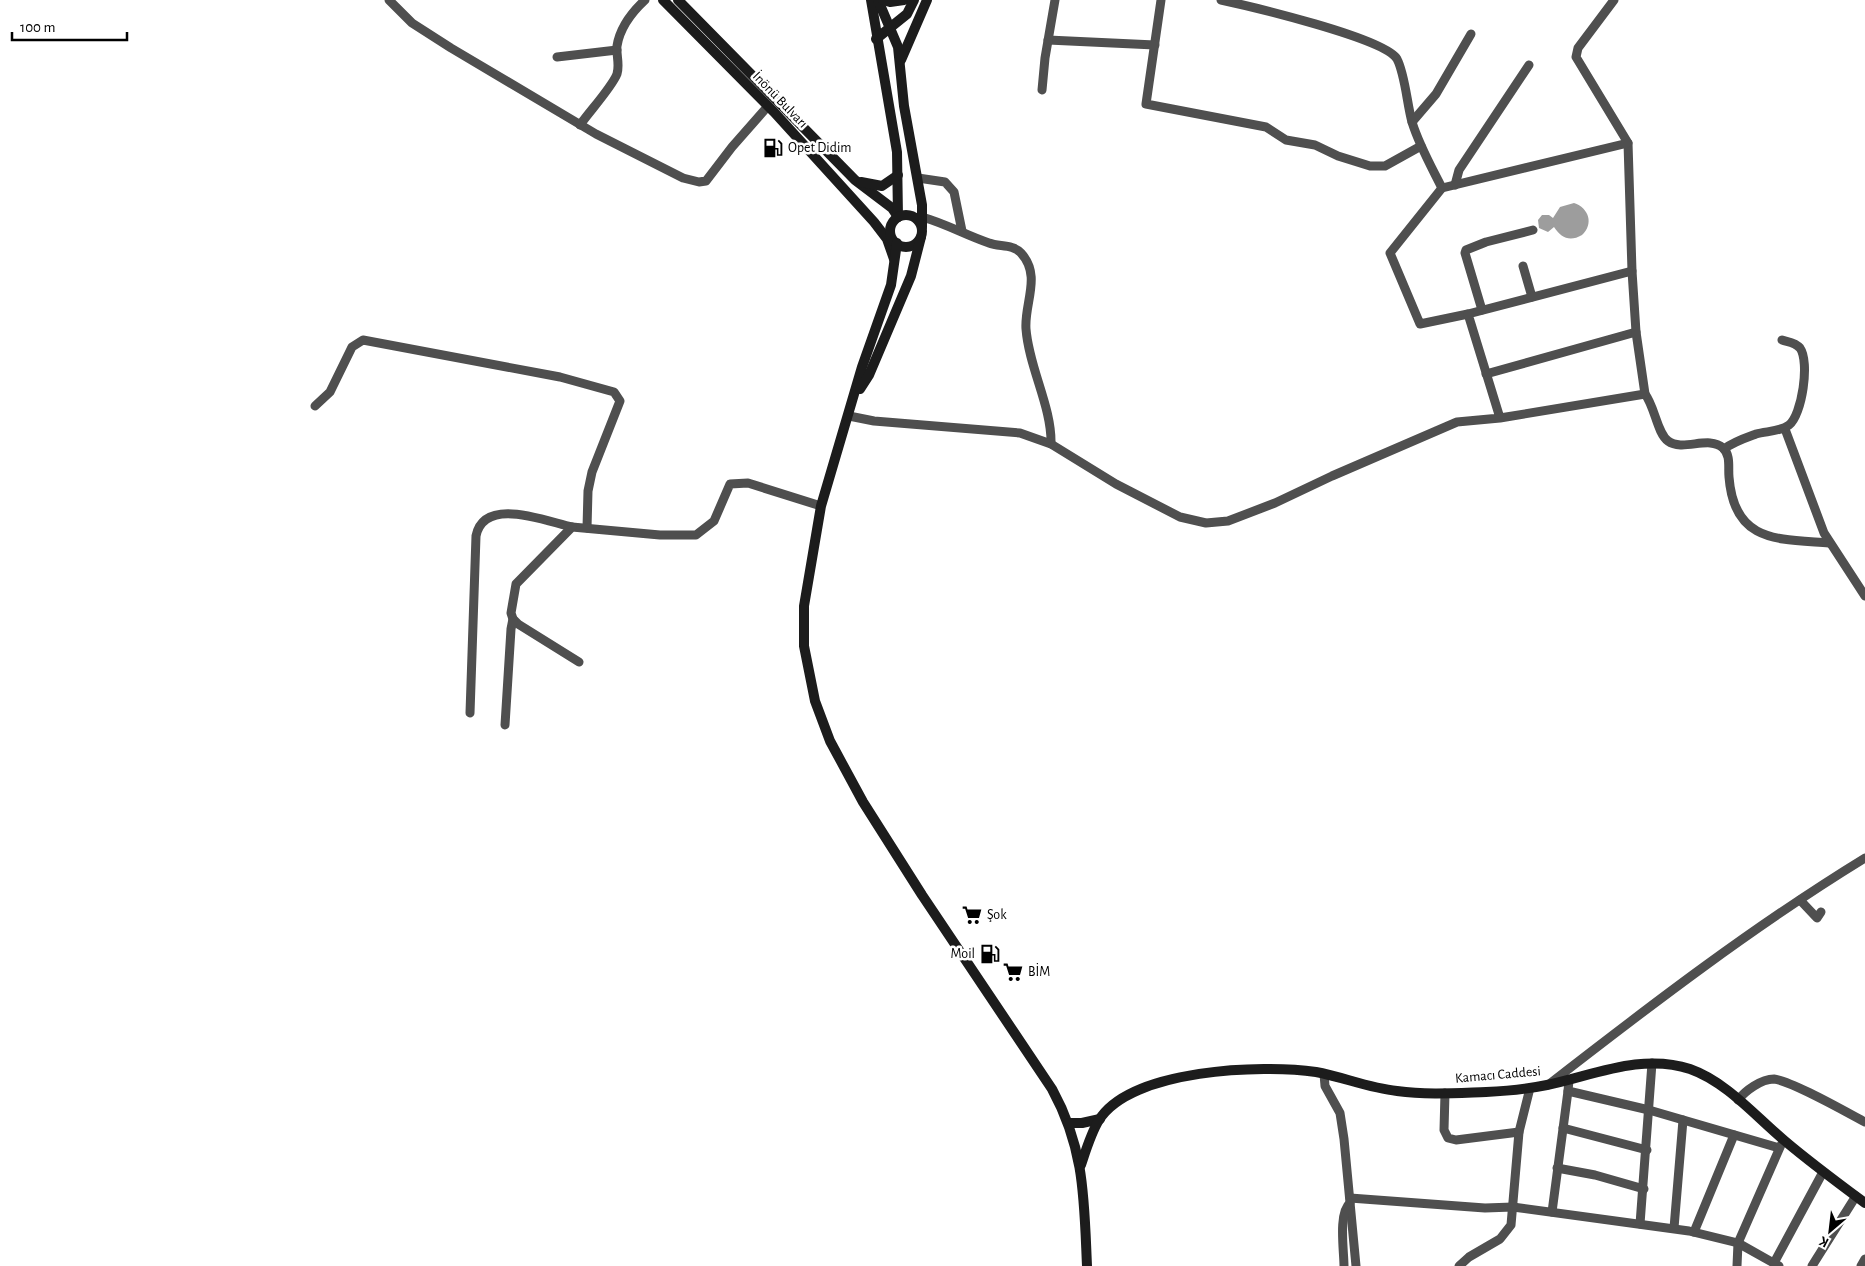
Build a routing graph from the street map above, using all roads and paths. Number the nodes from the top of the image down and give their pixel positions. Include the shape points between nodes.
1 (389, 0) edge
2 (645, 0) edge
3 (663, 0) edge
4 (678, 0) edge
5 (871, 0) edge
6 (878, 0) edge
7 (883, 0) edge
8 (904, 0) edge
9 (914, 0) edge
10 (927, 0) edge
11 (1055, 0) edge
12 (1161, 0) edge
13 (1221, 0) edge
14 (1614, 0) edge
15 (891, 26) junction
16 (1471, 34) dead end
17 (876, 39) junction
18 (1048, 40) junction
19 (1155, 45) junction
20 (617, 50) junction
21 (557, 57) dead end
22 (900, 63) junction
23 (882, 64) junction
24 (1529, 65) dead end
25 (1042, 90) dead end
26 (768, 106) junction
27 (1412, 122) junction
28 (580, 124) junction
29 (1628, 143) junction
30 (1422, 146) junction
31 (898, 175) junction
32 (918, 178) junction
33 (855, 180) junction
34 (1455, 184) junction
35 (1442, 188) junction
36 (898, 218) junction
37 (874, 222) junction
38 (921, 227) junction
39 (1533, 230) dead end
40 (962, 231) junction
41 (891, 233) junction
42 (897, 243) junction
43 (895, 265) junction
44 (1524, 266) dead end
45 (1632, 271) junction
46 (1532, 297) junction
47 (1482, 310) junction
48 (1468, 314) junction
49 (1636, 332) junction
50 (1782, 340) dead end
51 (1486, 374) junction
52 (1645, 394) junction
53 (855, 396) junction
54 (315, 406) dead end
55 (849, 416) junction
56 (1500, 418) junction
57 (1785, 429) junction
58 (1051, 444) junction
59 (1724, 448) junction
60 (821, 506) junction
61 (572, 526) junction
62 (587, 528) junction
63 (1829, 543) junction
64 (1865, 596) edge
65 (513, 619) junction
66 (579, 662) dead end
67 (470, 713) dead end
68 (505, 725) dead end
69 (1865, 858) edge
70 (1800, 900) junction
71 (1821, 912) dead end
72 (1652, 1063) junction
73 (1324, 1074) junction
74 (1547, 1085) junction
75 (1568, 1085) junction
76 (1530, 1088) junction
77 (1445, 1093) junction
78 (1738, 1100) junction
79 (1649, 1110) junction
80 (1100, 1119) junction
81 (1682, 1120) junction
82 (1865, 1122) edge
83 (1068, 1123) junction
84 (1563, 1128) junction
85 (1519, 1132) junction
86 (1734, 1135) junction
87 (1781, 1144) junction
88 (1647, 1150) junction
89 (1557, 1168) junction
90 (1080, 1169) junction
91 (1823, 1172) junction
92 (1644, 1189) junction
93 (1856, 1196) junction
94 (1350, 1201) junction
95 (1865, 1203) edge
96 (1513, 1207) junction
97 (1552, 1212) junction
98 (1640, 1224) junction
99 (1674, 1228) junction
100 (1694, 1232) junction
101 (1738, 1243) junction
102 (1865, 1259) edge
103 (1776, 1265) edge
104 (1087, 1266) edge
105 (1344, 1266) edge
106 (1356, 1266) edge
107 (1458, 1266) edge
108 (1737, 1266) edge
109 (1812, 1266) edge
110 (1861, 1266) edge

1 - 28 street via 412,23
2 - 20 street via 630,14 621,31
3 - 26 main road, İnönü Bulvarı
4 - 33 main road, İnönü Bulvarı
5 - 17 main road
6 - 15 main road
7 - 8 main road
9 - 15 main road via 907,14
10 - 22 main road
11 - 18 street
12 - 19 street
13 - 27 street via 1310,23 1382,47 1396,58
14 - 29 street via 1578,48 1576,57
15 - 17 main road
15 - 22 main road
16 - 27 street via 1436,94
17 - 23 main road
18 - 19 street
18 - 25 street
19 - 30 street via 1146,104 1266,127 1286,140 1315,145 1370,166 1385,166
20 - 21 street
20 - 28 street via 617,75
22 - 23 main road via 892,67
22 - 32 main road via 904,106
23 - 31 main road
24 - 34 street via 1459,170
26 - 28 street via 706,181 698,182 683,178
26 - 37 main road, İnönü Bulvarı
27 - 30 street
29 - 34 street
29 - 45 street
30 - 35 street
31 - 33 main road via 882,186
31 - 36 main road
32 - 38 main road
32 - 40 street via 945,182 954,192
33 - 36 main road, İnönü Bulvarı via 892,208
34 - 35 street
35 - 48 street via 1390,253 1420,324
36 - 38 main road via 912,216
36 - 41 main road via 892,224
37 - 41 main road
37 - 43 main road via 892,250
38 - 40 street
38 - 42 main road via 910,246
38 - 53 main road via 911,276 869,375
39 - 47 street via 1466,250
40 - 58 street via 990,244 1018,250 1027,261 1032,282 1026,332 1051,431
41 - 42 main road
42 - 43 main road
43 - 53 main road
44 - 46 street
45 - 46 street
45 - 49 street
46 - 47 street
47 - 48 street
48 - 51 street
49 - 51 street
49 - 52 street
50 - 57 street via 1795,344 1801,350 1804,377 1798,412
51 - 56 street
52 - 56 street
52 - 59 street via 1667,440 1677,444 1715,444
53 - 55 main road
54 - 62 street via 330,392 352,347 363,340 560,377 614,392 620,401 592,472
55 - 58 street via 874,421 1020,433
55 - 60 main road
56 - 58 street via 1457,422 1275,503 1228,521 1206,523 1180,517 1116,484
57 - 59 street via 1755,434
57 - 63 street
59 - 63 street via 1733,499 1746,523 1773,538
60 - 62 street via 748,483 730,484 714,521 696,535
60 - 83 main road via 804,606 804,646 815,702 830,742 863,802 922,895 1052,1089
61 - 62 street
61 - 65 street via 516,584
61 - 67 street via 502,512 487,517 478,528
63 - 64 street
65 - 66 street
65 - 68 street
69 - 70 street
70 - 71 street via 1816,918
70 - 74 street via 1697,970
72 - 75 main road, Kamacı Caddesi via 1633,1064
72 - 78 main road, Kamacı Caddesi via 1692,1070 1712,1080
72 - 79 street
73 - 77 main road, Kamacı Caddesi via 1386,1090
73 - 80 main road, Kamacı Caddesi via 1253,1068 1173,1079 1141,1089 1120,1101
73 - 94 street via 1324,1086 1340,1113
74 - 75 main road, Kamacı Caddesi
74 - 76 main road, Kamacı Caddesi
75 - 79 street
75 - 84 street
76 - 77 main road, Kamacı Caddesi
76 - 85 street
77 - 85 street via 1444,1130 1448,1138 1456,1140
78 - 82 street via 1755,1085 1773,1079 1803,1090
78 - 87 main road, Kamacı Caddesi
79 - 81 street
79 - 88 street
80 - 83 main road
80 - 90 main road, Kamacı Caddesi
81 - 86 street
81 - 99 street
83 - 90 main road
84 - 88 street
84 - 89 street
85 - 96 street
86 - 87 street
86 - 100 street
87 - 91 main road, Kamacı Caddesi
87 - 101 street
88 - 92 street
89 - 92 street
89 - 97 street
90 - 104 main road
91 - 93 main road, Kamacı Caddesi
91 - 103 street
92 - 98 street
93 - 95 main road, Kamacı Caddesi
93 - 109 street
94 - 96 street
94 - 105 street via 1344,1211
94 - 106 street
96 - 97 street
96 - 107 street via 1511,1225 1504,1236
97 - 98 street
98 - 99 street
99 - 100 street
100 - 101 street
101 - 103 street
101 - 108 street
102 - 110 street

